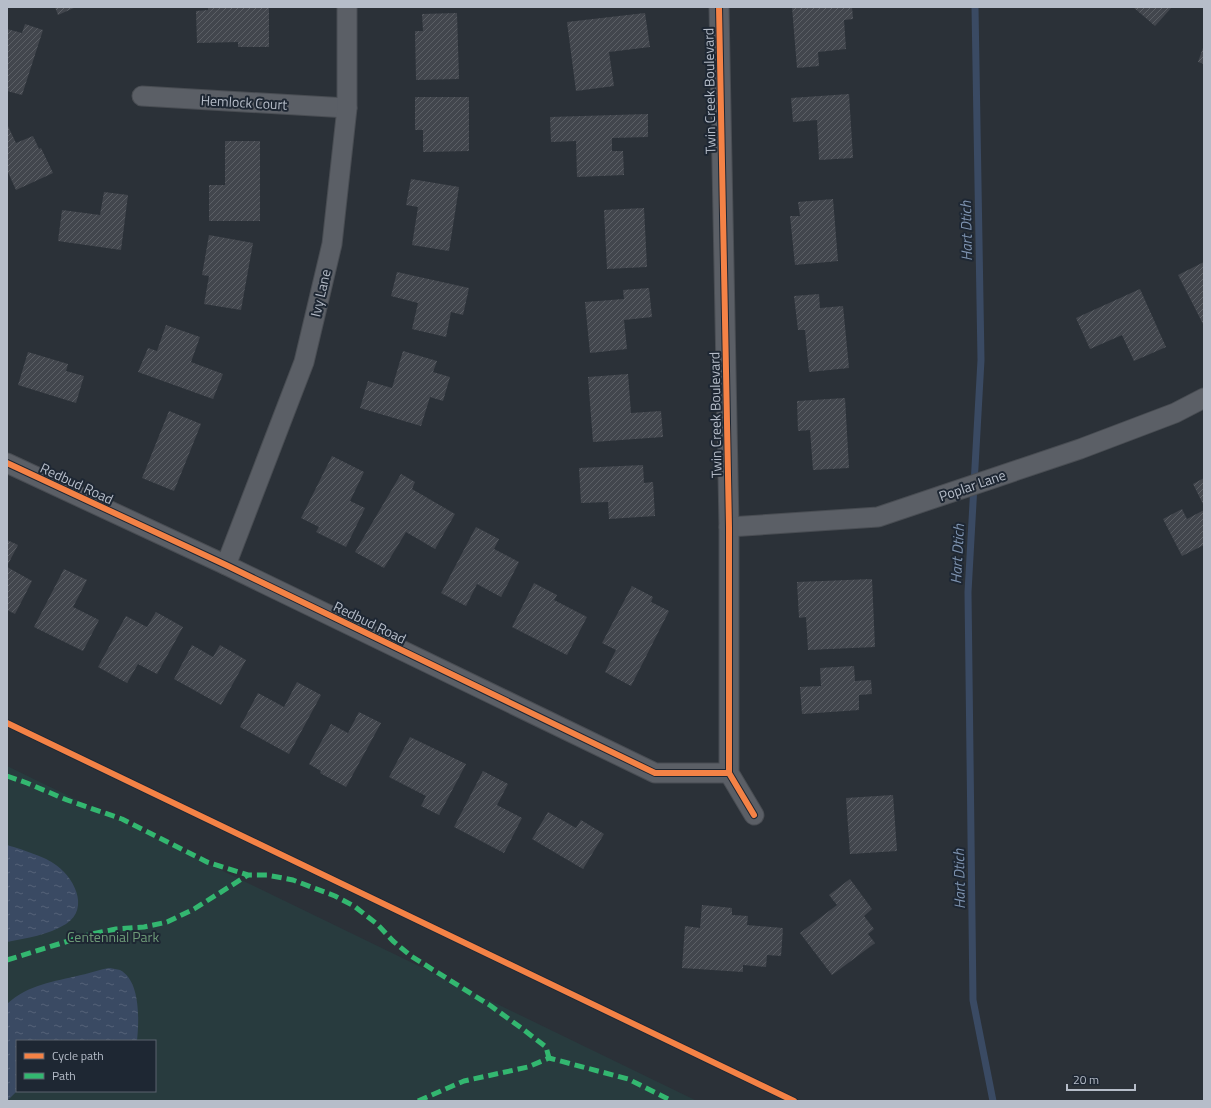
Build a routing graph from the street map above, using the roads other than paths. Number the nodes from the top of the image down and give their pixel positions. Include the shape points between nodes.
1 (347, 7) edge
2 (719, 7) edge
3 (142, 96) dead end
4 (347, 108) junction
5 (1204, 398) edge
6 (7, 463) edge
7 (729, 527) junction
8 (226, 565) junction
9 (729, 773) junction
10 (754, 815) dead end

1 - 4 street, Ivy Lane
2 - 7 street, Twin Creek Boulevard
3 - 4 street, Hemlock Court
4 - 8 street, Ivy Lane via 332,244 304,362
5 - 7 street, Poplar Lane via 1175,413 1080,449 878,517
6 - 8 street, Redbud Road
7 - 9 street, Twin Creek Boulevard
8 - 9 street, Redbud Road via 655,773
9 - 10 street

